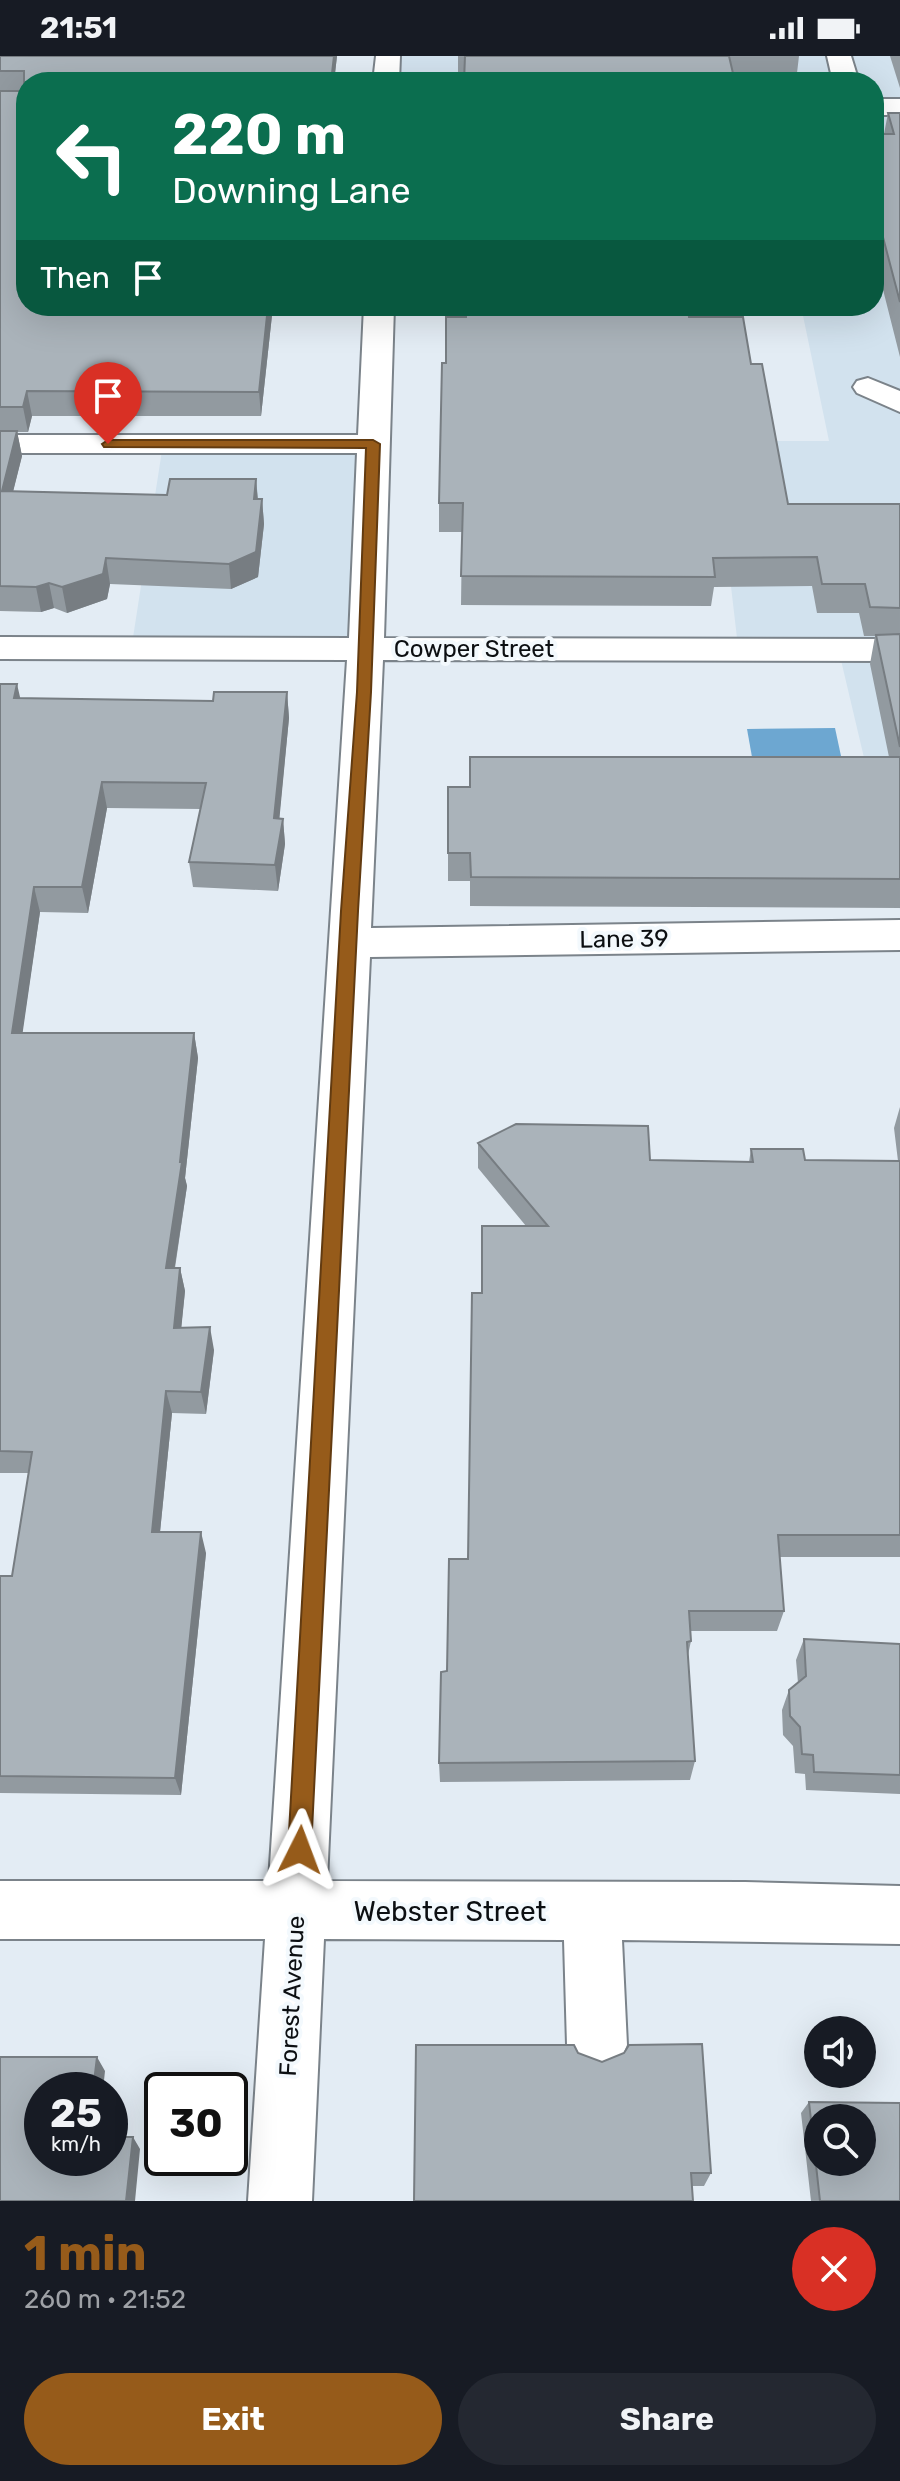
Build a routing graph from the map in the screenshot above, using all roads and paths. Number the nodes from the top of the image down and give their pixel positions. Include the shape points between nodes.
1 (379, 316) edge
2 (868, 387) dead end
3 (900, 403) edge
4 (0, 444) edge
5 (373, 444) junction
6 (0, 648) edge
7 (365, 649) junction
8 (900, 650) edge
9 (900, 935) edge
10 (348, 943) junction
11 (0, 1910) edge
12 (296, 1911) junction
13 (592, 1912) junction
14 (900, 1915) edge
15 (597, 2045) dead end
16 (280, 2201) edge

1 - 5 street, Forest Avenue
2 - 3 street
4 - 5 street
5 - 7 street, Forest Avenue
6 - 7 street, Cowper Street
7 - 8 street, Cowper Street
7 - 10 street, Forest Avenue
9 - 10 street, Lane 39
10 - 12 street, Forest Avenue
11 - 12 street, Webster Street
12 - 13 street, Webster Street
12 - 16 street, Forest Avenue
13 - 14 street, Webster Street
13 - 15 street

